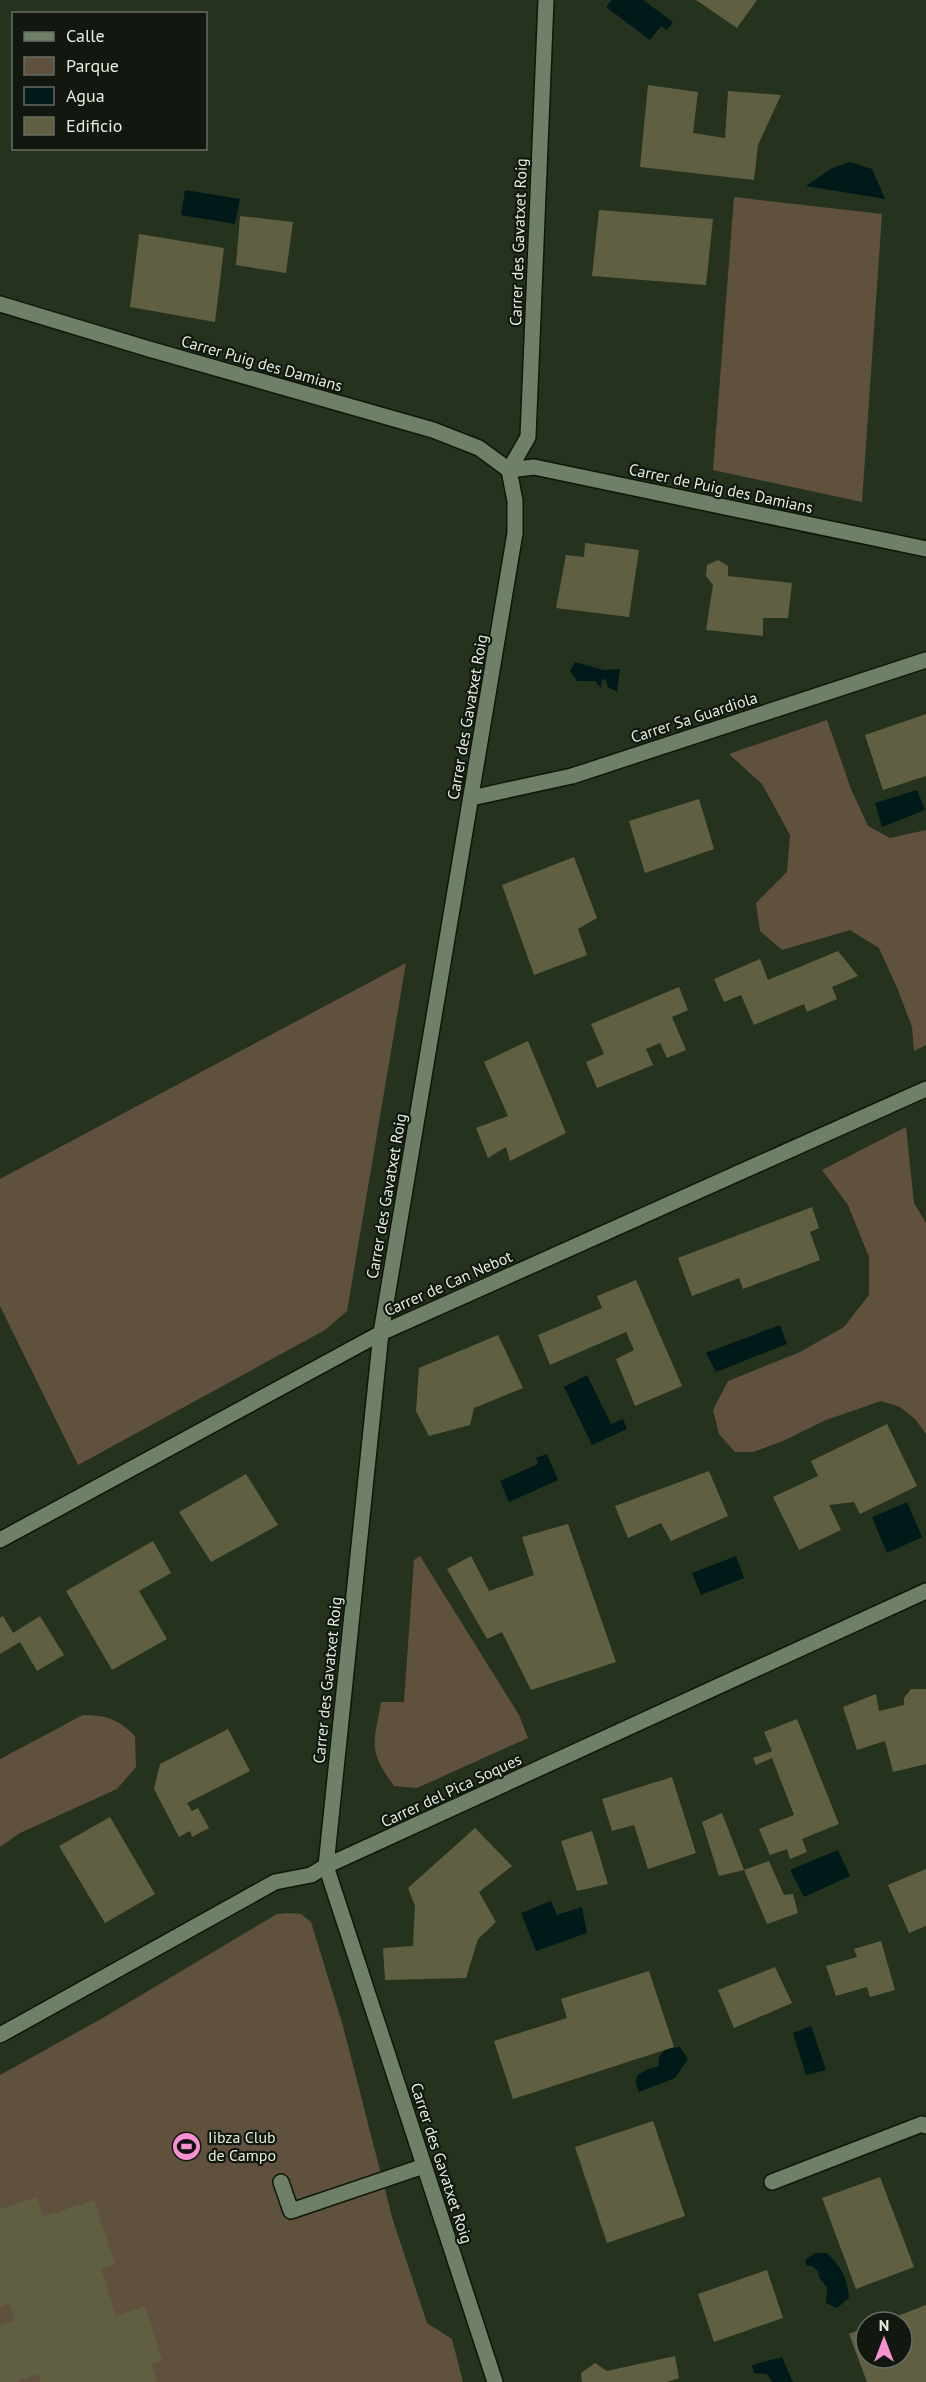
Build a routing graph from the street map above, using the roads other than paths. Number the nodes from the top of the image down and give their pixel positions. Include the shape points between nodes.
1 (546, 0) edge
2 (0, 303) edge
3 (508, 470) junction
4 (926, 549) edge
5 (926, 660) edge
6 (471, 798) junction
7 (926, 1089) edge
8 (381, 1333) junction
9 (0, 1540) edge
10 (926, 1591) edge
11 (326, 1866) junction
12 (0, 2035) edge
13 (926, 2126) edge
14 (424, 2166) junction
15 (280, 2182) dead end
16 (772, 2182) dead end
17 (495, 2382) edge

1 - 3 street, Carrer des Gavatxet Roig via 528,437
2 - 3 street, Carrer Puig des Damians via 433,430 479,448
3 - 4 street, Carrer de Puig des Damians via 534,467
3 - 6 street, Carrer des Gavatxet Roig via 515,501 515,533
5 - 6 street, Carrer Sa Guardiola via 572,776
6 - 8 street, Carrer des Gavatxet Roig
7 - 8 street, Carrer de Can Nebot
8 - 9 street, Carrer de Can Nebot
8 - 11 street, Carrer des Gavatxet Roig
10 - 11 street, Carrer del Pica Soques
11 - 12 street, Carrer del Pica Soques via 311,1875 275,1882
11 - 14 street, Carrer des Gavatxet Roig
13 - 16 street via 922,2124
14 - 15 street via 291,2211
14 - 17 street, Carrer des Gavatxet Roig

